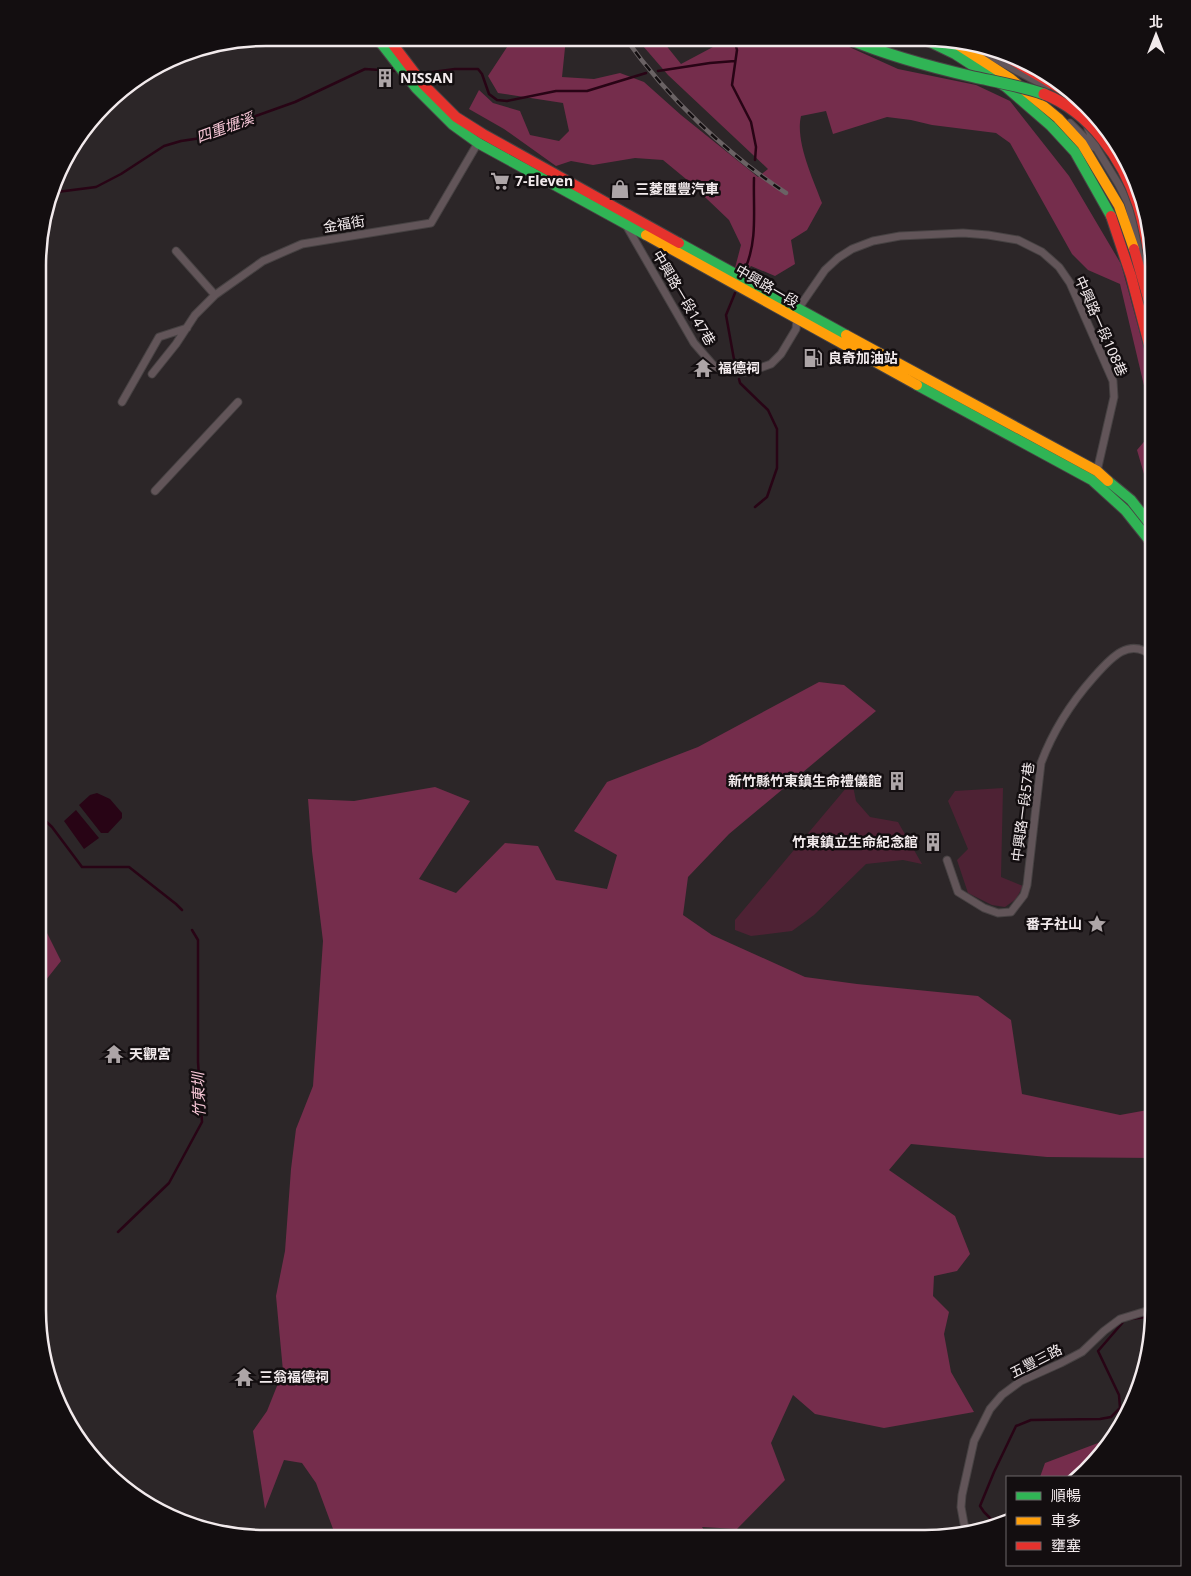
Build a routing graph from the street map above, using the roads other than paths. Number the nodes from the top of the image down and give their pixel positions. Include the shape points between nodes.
1 (383, 46) edge
2 (394, 46) edge
3 (863, 46) edge
4 (941, 47) edge
5 (964, 49) edge
6 (993, 57) edge
7 (1006, 65) junction
8 (1072, 103) edge
9 (1081, 112) edge
10 (481, 139) junction
11 (1096, 149) junction
12 (1115, 156) edge
13 (621, 211) junction
14 (625, 224) junction
15 (1139, 241) junction
16 (176, 251) dead end
17 (1144, 255) edge
18 (1145, 262) edge
19 (1145, 288) edge
20 (215, 295) junction
21 (796, 314) junction
22 (1145, 327) edge
23 (187, 328) junction
24 (152, 374) dead end
25 (122, 402) dead end
26 (238, 402) dead end
27 (1096, 471) junction
28 (155, 491) dead end
29 (1145, 518) edge
30 (1145, 533) edge
31 (1145, 650) edge
32 (947, 860) dead end
33 (1145, 1311) edge
34 (965, 1526) edge

1 - 10 main road, 中興路一段 via 416,88 453,125
2 - 10 main road, 中興路一段 via 423,84
3 - 12 main road, bridge via 922,65 1022,86 1056,99 1092,128
4 - 22 main road, bridge via 1006,87 1075,152 1109,211
5 - 19 main road, bridge via 1011,79 1058,118 1082,144 1119,206
6 - 7 street
7 - 8 street
7 - 11 street
9 - 11 street
10 - 13 main road, 中興路一段
10 - 14 main road, 中興路一段
10 - 20 street, 金福街 via 430,223 302,244 263,260
11 - 15 street via 1128,203
13 - 14 street, 中興路一段147巷
13 - 21 main road, 中興路一段
14 - 21 main road, 中興路一段
14 - 21 street, 中興路一段147巷 via 694,343 714,366 740,372 771,364 781,354 796,328
15 - 17 street
15 - 18 street
16 - 20 street
20 - 23 street, 金福街
21 - 27 main road, 中興路一段
21 - 27 street, 中興路一段108巷 via 825,270 852,249 873,241 900,236 963,233 1018,240 1042,252 1059,267 1070,283 1113,381 1114,397
21 - 30 main road, 中興路一段 via 1092,480 1126,509
23 - 24 street, 金福街
23 - 25 street via 159,337
26 - 28 street
27 - 29 main road, 中興路一段 via 1131,500
31 - 32 street, 中興路一段57巷 via 1134,648 1113,655 1075,698 1046,750 1041,764 1027,885 1024,895 1011,912 998,913 984,908 958,892
33 - 34 street, 五豐三路 via 1120,1319 1082,1352 1022,1381 1002,1395 990,1409 974,1441 962,1495

